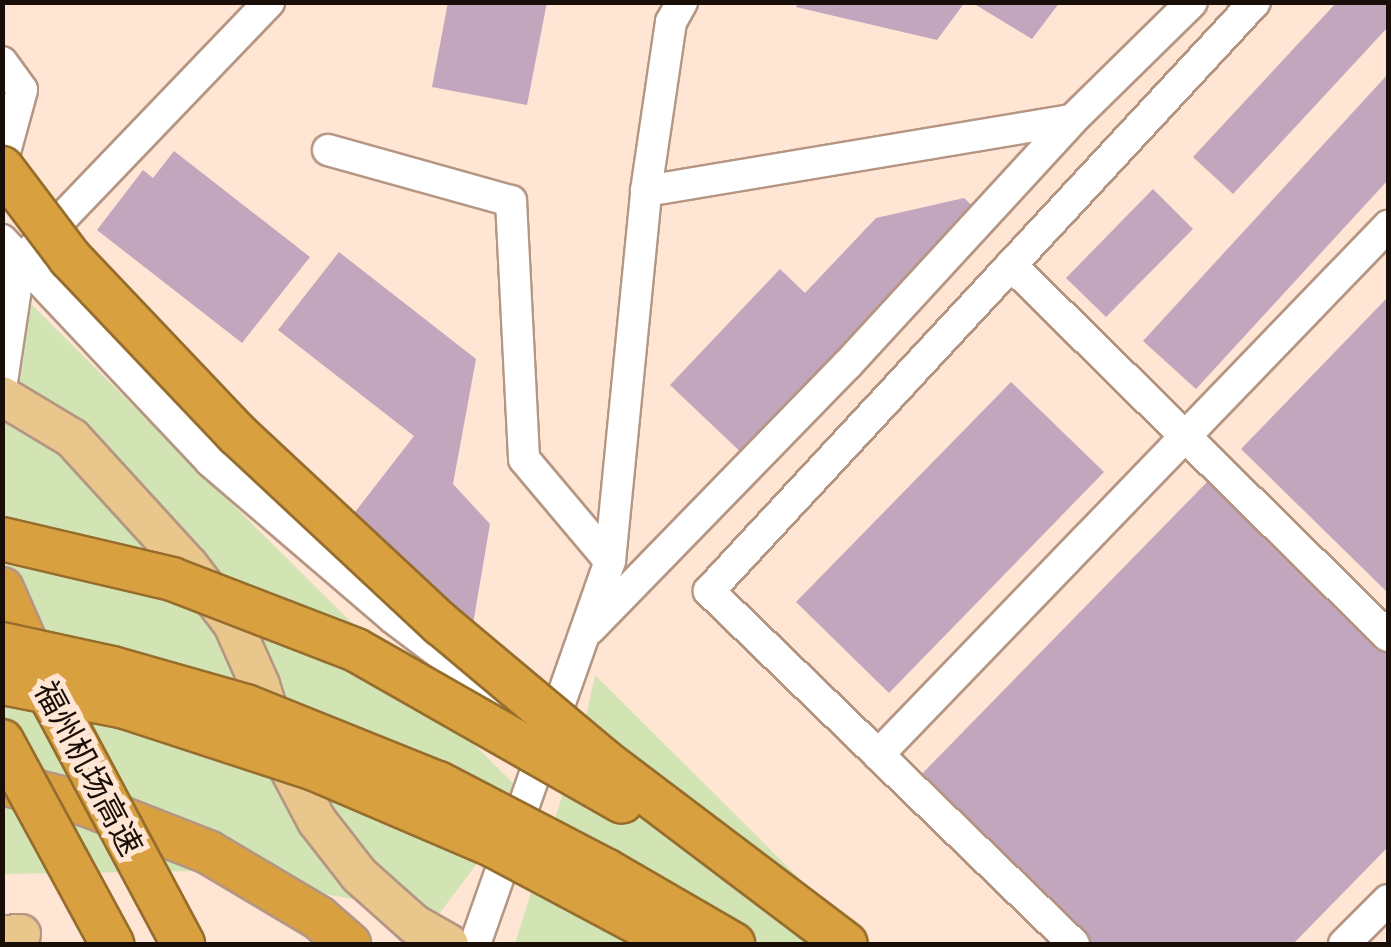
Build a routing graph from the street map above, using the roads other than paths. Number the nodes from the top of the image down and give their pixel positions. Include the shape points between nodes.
1 (270, 2) edge
2 (682, 2) edge
3 (1192, 2) edge
4 (1255, 2) edge
5 (2, 62) edge
6 (1072, 120) junction
7 (328, 150) dead end
8 (2, 165) edge
9 (646, 191) junction
10 (1388, 226) edge
11 (8, 257) edge
12 (1011, 266) junction
13 (2, 382) edge
14 (2, 396) edge
15 (1187, 435) junction
16 (2, 539) edge
17 (610, 561) junction
18 (2, 588) edge
19 (584, 635) junction
20 (1388, 636) edge
21 (2, 644) edge
22 (2, 684) edge
23 (552, 726) junction
24 (2, 741) edge
25 (878, 755) junction
26 (2, 783) edge
27 (1388, 900) edge
28 (830, 932) edge
29 (112, 944) edge
30 (183, 944) edge
31 (349, 944) edge
32 (449, 944) edge
33 (475, 944) edge
34 (678, 944) edge
35 (733, 944) edge
36 (1074, 944) edge
37 (1344, 944) edge

1 - 11 lane
2 - 9 lane via 670,22
3 - 6 lane
4 - 12 lane
5 - 8 lane via 22,90
6 - 9 lane
6 - 19 lane via 847,365
7 - 17 lane via 510,200 524,458
8 - 28 highway, bridge via 70,258 237,434 426,611 604,761
9 - 17 lane
10 - 15 lane
11 - 13 lane
11 - 23 lane via 210,461 393,618 520,714
12 - 15 lane
12 - 25 lane via 709,591
14 - 32 main road via 72,438 189,566 232,624 282,755 317,821 359,875 414,924
15 - 20 lane
15 - 25 lane
16 - 28 highway, bridge via 172,579 356,650 632,808
17 - 19 lane
18 - 30 highway, 福州机场高速, bridge via 38,671
19 - 23 lane
21 - 35 highway, bridge via 246,706 438,782
22 - 34 highway, bridge via 124,707 312,768 496,847
23 - 33 lane
24 - 29 highway, 福州机场高速, bridge
25 - 36 lane
26 - 31 highway via 84,804 208,852 320,918
27 - 37 lane

